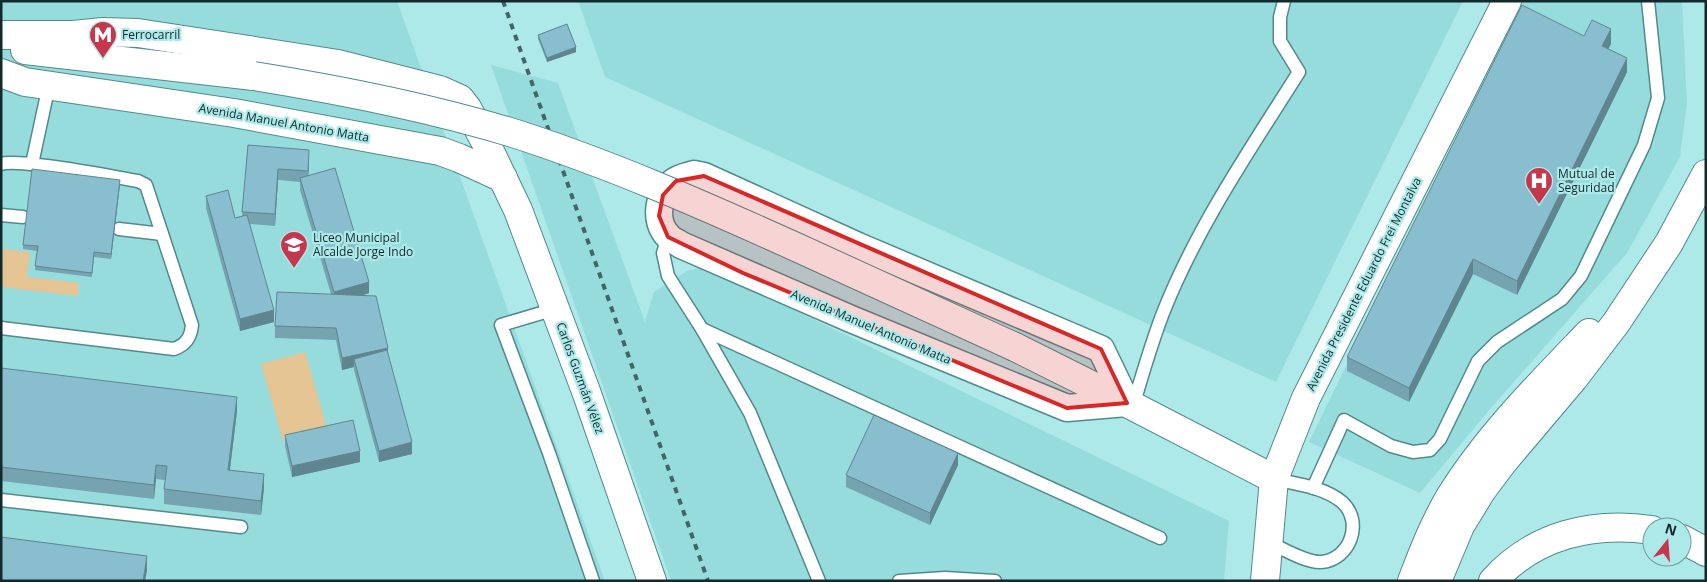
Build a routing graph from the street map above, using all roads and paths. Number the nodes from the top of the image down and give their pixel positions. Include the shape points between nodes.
1 (1284, 1) edge
2 (1508, 1) edge
3 (1648, 1) edge
4 (1, 35) edge
5 (1, 43) edge
6 (14, 53) edge
7 (1, 73) edge
8 (49, 85) junction
9 (1, 164) edge
10 (32, 164) junction
11 (1706, 174) edge
12 (503, 178) junction
13 (1, 214) edge
14 (23, 217) dead end
15 (120, 229) dead end
16 (162, 234) junction
17 (668, 237) junction
18 (1636, 291) junction
19 (555, 309) junction
20 (1, 328) edge
21 (702, 329) junction
22 (1130, 404) junction
23 (1274, 479) junction
24 (1313, 488) junction
25 (1, 500) edge
26 (241, 527) dead end
27 (1642, 529) edge
28 (1160, 538) dead end
29 (1268, 542) junction
30 (1692, 544) edge
31 (1706, 552) edge
32 (593, 581) edge
33 (652, 581) edge
34 (819, 581) edge
35 (899, 581) edge
36 (995, 581) edge
37 (1265, 581) edge
38 (1412, 581) edge
39 (1437, 581) edge
40 (1493, 581) edge

1 - 22 lane via 1280,41 1299,72 1202,230 1166,307
2 - 23 main road, Avenida Presidente Eduardo Frei Montalva via 1306,398
3 - 24 lane via 1658,98 1644,145 1581,276 1562,299 1497,342 1478,361 1440,439 1430,450 1413,452 1391,446 1344,420
4 - 12 main road via 138,33 338,64 410,81 440,90 464,103
5 - 6 main road
6 - 22 main road, bridge via 308,84 438,112 512,133 674,193 1015,347
7 - 8 main road, Avenida Manuel Antonio Matta via 25,82
8 - 10 lane
8 - 12 main road, Avenida Manuel Antonio Matta via 234,113 440,151
9 - 10 lane
10 - 16 lane via 138,180 146,185
11 - 18 main road via 1669,244
12 - 19 main road, Carlos Guzmán Vélez
13 - 14 lane
15 - 16 lane
16 - 20 lane via 192,324 189,338 180,347
17 - 21 lane via 663,253 668,276
17 - 22 street, Avenida Manuel Antonio Matta via 770,285 1067,408
17 - 22 street via 659,216 663,195 676,181 694,174 704,176 1100,349
18 - 38 main road via 1592,330 1469,470 1429,537
18 - 39 main road via 1616,324 1579,372 1523,436 1482,490 1460,526
19 - 32 lane via 501,325
19 - 33 main road, Carlos Guzmán Vélez
21 - 28 lane
21 - 34 lane via 750,413
22 - 23 main road
23 - 24 lane
23 - 29 main road, Avenida Presidente Eduardo Frei Montalva
24 - 29 lane via 1338,499 1350,511 1353,534 1342,554 1332,560 1309,561
25 - 26 lane
27 - 40 main road via 1607,527 1561,536 1517,559
29 - 37 main road, Avenida Presidente Eduardo Frei Montalva
30 - 31 main road
35 - 36 lane via 945,578

